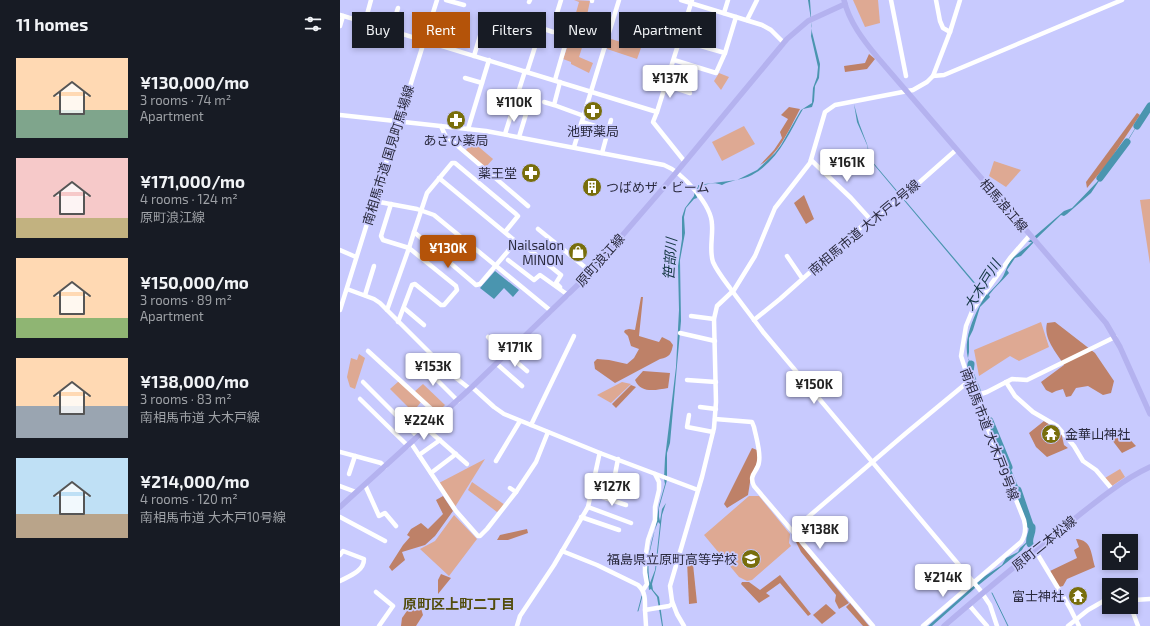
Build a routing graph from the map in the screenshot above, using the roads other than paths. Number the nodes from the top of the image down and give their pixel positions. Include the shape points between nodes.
1 (371, 0) edge
2 (437, 0) edge
3 (446, 0) edge
4 (561, 0) edge
5 (619, 0) edge
6 (681, 0) edge
7 (728, 0) edge
8 (757, 0) edge
9 (891, 0) edge
10 (936, 0) edge
11 (960, 0) edge
12 (1122, 0) edge
13 (691, 1) edge
14 (844, 2) edge
15 (464, 5) dead end
16 (398, 8) dead end
17 (368, 12) edge
18 (397, 12) edge
19 (433, 12) edge
20 (557, 12) edge
21 (688, 12) edge
22 (724, 13) junction
23 (342, 15) edge
24 (736, 16) junction
25 (352, 18) edge
26 (747, 20) junction
27 (340, 26) edge
28 (553, 32) dead end
29 (950, 32) junction
30 (478, 43) edge
31 (784, 43) junction
32 (422, 48) edge
33 (449, 48) edge
34 (564, 48) edge
35 (678, 48) edge
36 (706, 48) edge
37 (725, 54) junction
38 (474, 56) junction
39 (489, 60) junction
40 (674, 60) junction
41 (526, 71) junction
42 (906, 76) dead end
43 (933, 76) junction
44 (465, 78) dead end
45 (554, 80) junction
46 (560, 82) junction
47 (482, 83) junction
48 (666, 85) junction
49 (906, 90) junction
50 (591, 91) junction
51 (690, 93) dead end
52 (544, 102) dead end
53 (554, 105) junction
54 (657, 112) junction
55 (526, 114) dead end
56 (340, 115) edge
57 (584, 116) junction
58 (611, 120) dead end
59 (399, 121) junction
60 (582, 122) junction
61 (441, 126) junction
62 (594, 126) dead end
63 (468, 128) junction
64 (505, 134) junction
65 (519, 136) junction
66 (574, 147) junction
67 (956, 150) junction
68 (602, 153) junction
69 (811, 160) junction
70 (685, 162) junction
71 (677, 172) junction
72 (439, 178) junction
73 (374, 201) junction
74 (392, 204) junction
75 (528, 206) dead end
76 (421, 210) junction
77 (870, 219) junction
78 (538, 229) dead end
79 (414, 232) junction
80 (504, 232) junction
81 (1031, 236) junction
82 (525, 246) dead end
83 (409, 248) junction
84 (340, 250) edge
85 (787, 256) dead end
86 (356, 257) junction
87 (508, 260) dead end
88 (374, 266) dead end
89 (496, 266) junction
90 (591, 272) junction
91 (802, 278) junction
92 (347, 289) junction
93 (733, 292) junction
94 (365, 295) junction
95 (568, 295) junction
96 (404, 308) junction
97 (340, 310) edge
98 (387, 310) junction
99 (551, 311) junction
100 (692, 316) dead end
101 (714, 319) junction
102 (754, 320) junction
103 (398, 322) junction
104 (424, 325) dead end
105 (680, 333) dead end
106 (574, 336) dead end
107 (488, 337) dead end
108 (1115, 337) junction
109 (715, 341) junction
110 (368, 351) dead end
111 (507, 354) junction
112 (497, 364) junction
113 (422, 365) dead end
114 (527, 371) dead end
115 (687, 380) dead end
116 (969, 381) junction
117 (363, 382) dead end
118 (716, 382) junction
119 (1006, 382) junction
120 (522, 386) dead end
121 (471, 388) junction
122 (975, 396) junction
123 (360, 399) dead end
124 (456, 399) junction
125 (1148, 402) edge
126 (700, 407) dead end
127 (716, 409) junction
128 (1150, 414) edge
129 (438, 415) junction
130 (689, 415) dead end
131 (715, 419) junction
132 (520, 421) junction
133 (531, 425) junction
134 (427, 429) junction
135 (548, 432) junction
136 (713, 432) junction
137 (418, 437) junction
138 (440, 440) junction
139 (410, 444) junction
140 (340, 452) edge
141 (600, 453) junction
142 (456, 454) junction
143 (419, 455) junction
144 (355, 456) junction
145 (618, 459) junction
146 (496, 461) dead end
147 (873, 462) junction
148 (467, 464) dead end
149 (383, 465) junction
150 (1150, 466) edge
151 (431, 473) junction
152 (349, 474) dead end
153 (657, 475) junction
154 (365, 485) junction
155 (613, 485) dead end
156 (340, 486) edge
157 (510, 488) dead end
158 (698, 490) junction
159 (1112, 490) junction
160 (353, 491) junction
161 (516, 492) junction
162 (591, 493) junction
163 (626, 505) dead end
164 (340, 507) edge
165 (588, 507) junction
166 (340, 517) edge
167 (581, 517) junction
168 (631, 523) dead end
169 (396, 526) dead end
170 (619, 530) dead end
171 (793, 530) junction
172 (386, 541) dead end
173 (1035, 550) junction
174 (562, 551) junction
175 (340, 555) edge
176 (340, 580) edge
177 (974, 583) junction
178 (643, 590) junction
179 (981, 591) junction
180 (376, 592) dead end
181 (1150, 599) edge
182 (1138, 600) edge
183 (672, 602) junction
184 (1102, 602) edge
185 (969, 604) junction
186 (645, 610) junction
187 (1134, 614) edge
188 (1075, 620) junction
189 (947, 625) edge
190 (379, 626) edge
191 (517, 626) edge
192 (646, 626) edge
193 (684, 626) edge
194 (873, 626) edge
195 (923, 626) edge
196 (987, 626) edge
197 (997, 626) edge
198 (1068, 626) edge
199 (1079, 626) edge
200 (1138, 626) edge

1 - 17 street
2 - 19 street, 南相馬市道 国見町馬場線
3 - 15 street
4 - 20 street
5 - 50 street
6 - 13 street
7 - 22 street
8 - 26 street
9 - 42 street
10 - 29 street via 943,28
11 - 29 street
12 - 43 street via 944,75
13 - 21 street
13 - 22 street
14 - 31 main road, 原町浪江線 via 802,26
14 - 49 main road, 相馬浪江線 via 864,40
16 - 18 street
22 - 24 street
23 - 25 street
23 - 27 street
24 - 26 street
24 - 37 street
26 - 31 street via 768,28
28 - 41 street via 541,28
29 - 43 street
30 - 38 street
31 - 70 main road, 原町浪江線
32 - 59 street, 南相馬市道 国見町馬場線
33 - 38 street
34 - 45 street
35 - 40 street
36 - 37 street
37 - 40 street via 716,73
38 - 39 street
39 - 41 street
39 - 47 street
40 - 48 street
41 - 45 street
41 - 64 street
43 - 49 street via 914,90
44 - 47 street
45 - 46 street
46 - 50 street
46 - 53 street
47 - 63 street
48 - 51 street
48 - 54 street
49 - 67 main road, 相馬浪江線
49 - 69 street via 835,105 827,110
50 - 54 street
50 - 57 street
52 - 53 street
53 - 57 street
54 - 70 street via 653,122
55 - 65 street
56 - 59 street
57 - 60 street
58 - 68 street
59 - 61 street
59 - 73 street, 南相馬市道 国見町馬場線
60 - 62 street
60 - 66 street
61 - 63 street
61 - 75 street via 445,135
63 - 64 street
64 - 65 street
65 - 66 street
66 - 68 street
67 - 77 street, 南相馬市道 大木戸2号線 via 896,203
67 - 81 main road, 相馬浪江線
68 - 71 street via 664,165
69 - 77 street
69 - 93 street via 775,208 755,256
70 - 71 main road, 原町浪江線
71 - 90 main road, 原町浪江線
71 - 93 street via 708,208 712,221 713,261
72 - 76 street via 427,193
72 - 80 street
72 - 80 street via 452,163 455,163 518,216
73 - 74 street
73 - 86 street, 南相馬市道 国見町馬場線
74 - 76 street
74 - 83 street via 381,236 383,240
76 - 79 street
76 - 89 street via 439,219
77 - 91 street, 南相馬市道 大木戸2号線
78 - 90 street
79 - 83 street
79 - 89 street via 476,285 480,284
80 - 89 street via 514,240 514,244
81 - 108 main road, 相馬浪江線 via 1096,310
81 - 116 street, 南相馬市道 大木戸9号線 via 1010,258 969,318 961,358
82 - 95 street via 561,275 556,283
83 - 96 street via 456,286 457,290 444,305 440,305 415,284 412,285
83 - 98 street
84 - 86 street
85 - 91 street
86 - 92 street, 南相馬市道 国見町馬場線
87 - 95 street via 534,280 540,275
88 - 94 street
89 - 99 street
90 - 95 main road, 原町浪江線
91 - 102 street, 南相馬市道 大木戸2号線
92 - 94 street
92 - 97 street, 南相馬市道 国見町馬場線
93 - 101 street via 717,306
93 - 102 street
94 - 98 street via 376,300
95 - 99 main road, 原町浪江線
96 - 103 street
96 - 104 street
98 - 103 street
99 - 111 main road, 原町浪江線
100 - 101 street
101 - 109 street
102 - 147 street
103 - 121 street via 451,374
105 - 109 street
106 - 133 street
107 - 111 street
108 - 119 street via 1027,380 1014,379
108 - 125 main road, 相馬浪江線
109 - 118 street
110 - 129 street
111 - 112 main road, 原町浪江線
111 - 114 street
112 - 120 street
112 - 121 main road, 原町浪江線
113 - 124 street
115 - 118 street
116 - 122 street, 南相馬市道 大木戸9号線
116 - 147 street
117 - 137 street
118 - 127 street
119 - 122 street
119 - 159 street via 1015,396 1031,410 1057,426 1083,461 1096,470
121 - 124 main road, 原町浪江線
121 - 132 street via 499,411
122 - 177 street, 南相馬市道 大木戸9号線 via 1026,527 1021,542
123 - 139 street
124 - 129 main road, 原町浪江線
125 - 128 main road, 相馬浪江線
126 - 127 street
127 - 131 street
129 - 134 main road, 原町浪江線
130 - 136 street via 687,427
131 - 136 street
131 - 171 street via 752,422 760,460 752,477 754,486
132 - 133 street
132 - 146 street
133 - 135 street
134 - 137 main road, 原町浪江線
134 - 138 street
135 - 141 street
135 - 161 street via 536,462
136 - 158 street
137 - 139 main road, 原町浪江線
138 - 142 street
138 - 143 street
139 - 143 street
139 - 149 main road, 原町浪江線
140 - 144 street
141 - 145 street
141 - 162 street
142 - 148 street
142 - 151 street
143 - 151 street
144 - 149 street
144 - 152 street
145 - 153 street
145 - 155 street
147 - 171 street
147 - 177 street
149 - 154 main road, 原町浪江線
150 - 159 main road, 原町二本松線
151 - 161 street via 458,515 479,536
153 - 158 street
153 - 178 street via 659,490 645,560 647,584
154 - 160 main road, 原町浪江線
154 - 169 street via 379,516 386,513
156 - 160 street
157 - 161 street
158 - 183 street via 670,586
159 - 173 main road, 原町二本松線
160 - 164 main road, 原町浪江線
162 - 163 street
162 - 165 street
165 - 167 street
165 - 168 street
166 - 172 street
167 - 170 street
167 - 174 street
171 - 194 street
173 - 179 main road, 原町二本松線
173 - 188 street
174 - 178 street via 597,565 638,585
174 - 191 street via 520,616
175 - 176 street via 343,551 364,559 364,564 360,571
177 - 179 street
177 - 195 street, 南相馬市道 大木戸9号線
178 - 186 street
179 - 185 main road, 原町二本松線
179 - 197 street
180 - 190 street via 393,606
181 - 182 street
183 - 186 street via 671,605
183 - 193 street
184 - 188 street
185 - 189 main road, 原町二本松線
185 - 196 street
186 - 192 street
187 - 200 street
188 - 198 street
188 - 199 street

